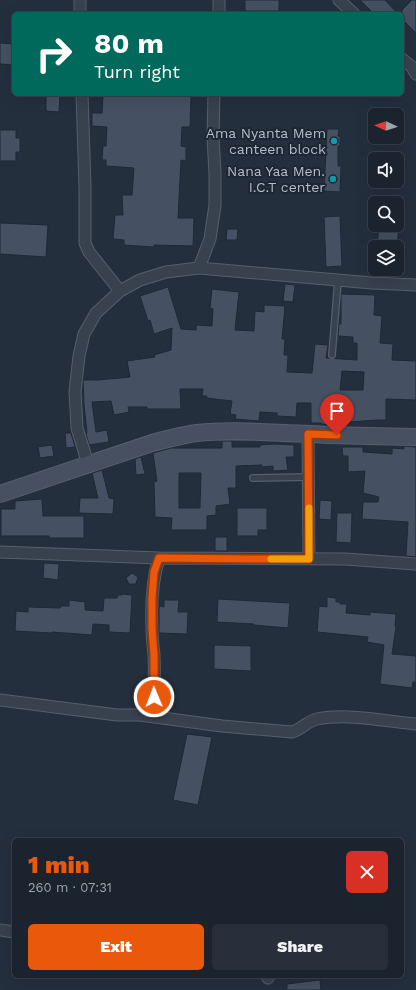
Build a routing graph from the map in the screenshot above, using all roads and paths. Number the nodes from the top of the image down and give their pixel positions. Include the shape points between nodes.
1 (80, 0) edge
2 (219, 0) edge
3 (339, 0) edge
4 (80, 12) edge
5 (219, 12) edge
6 (352, 12) edge
7 (404, 60) edge
8 (414, 68) edge
9 (82, 96) edge
10 (214, 96) edge
11 (199, 268) junction
12 (338, 280) junction
13 (416, 285) edge
14 (120, 291) junction
15 (332, 355) dead end
16 (308, 434) junction
17 (416, 438) edge
18 (88, 464) junction
19 (309, 477) junction
20 (253, 478) dead end
21 (0, 494) edge
22 (0, 552) edge
23 (159, 558) junction
24 (309, 559) junction
25 (416, 564) edge
26 (0, 700) edge
27 (153, 716) junction
28 (416, 724) edge
29 (0, 930) edge
30 (12, 932) edge

1 - 4 street
2 - 5 street
3 - 6 street
7 - 8 street
9 - 14 street via 85,243 89,252
10 - 11 street via 215,205 210,238
11 - 12 street
11 - 14 street via 166,272 140,280
12 - 13 street
12 - 15 lane
14 - 18 street via 96,313 84,334 79,356 75,392 77,428
16 - 17 street
16 - 18 street via 225,431 196,433 152,443
16 - 19 street
18 - 21 street
19 - 20 lane
19 - 24 street
22 - 23 street
23 - 24 street
23 - 27 street via 154,572 152,598
24 - 25 street
26 - 27 street via 117,715
27 - 28 street via 222,726 292,732 316,719 338,717
29 - 30 street

